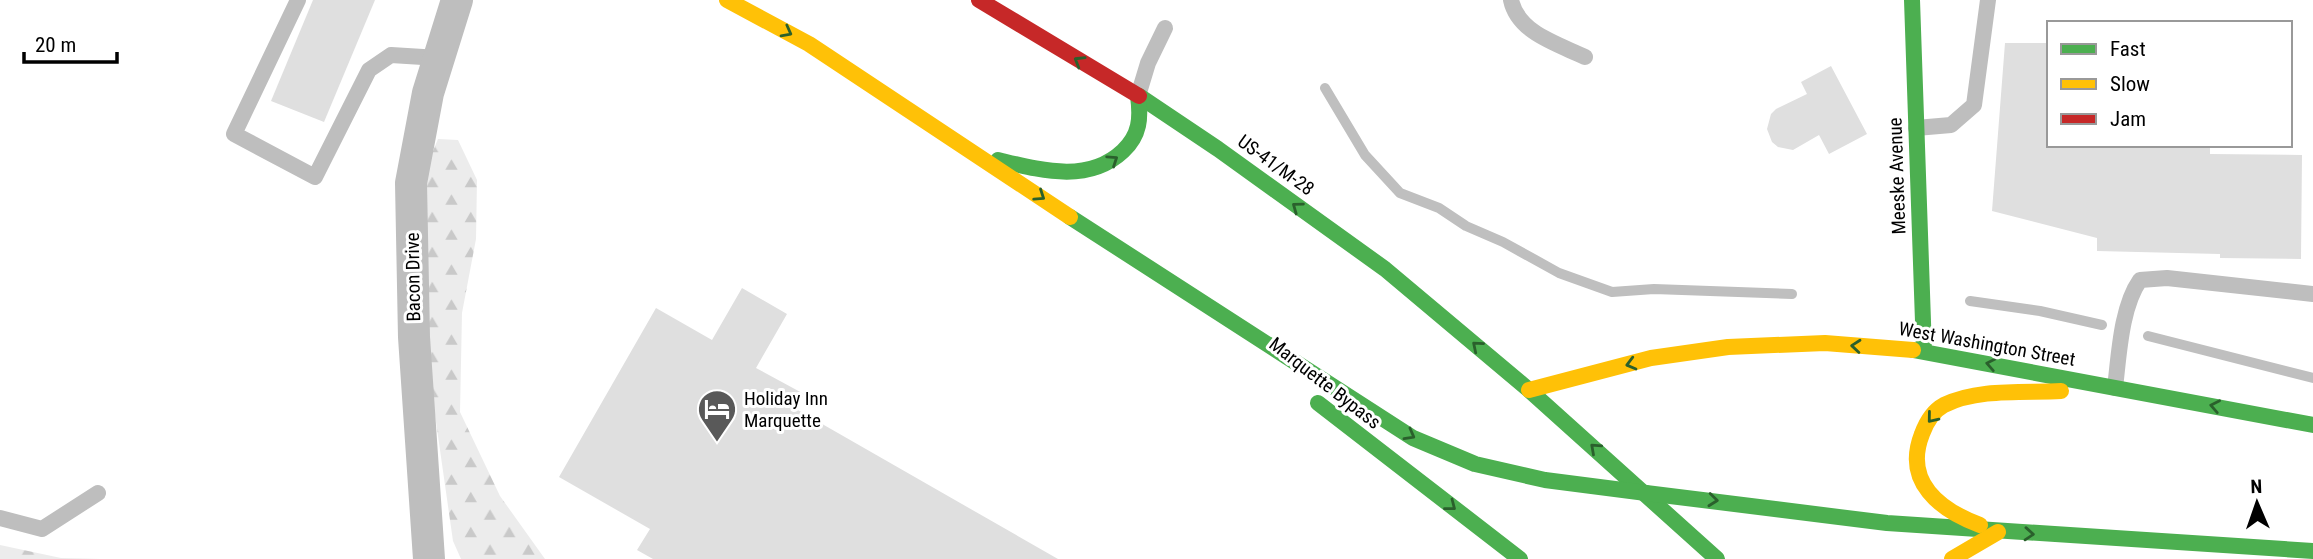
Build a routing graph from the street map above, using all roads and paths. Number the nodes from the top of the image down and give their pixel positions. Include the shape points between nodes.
1 (298, 0) edge
2 (457, 0) edge
3 (727, 0) edge
4 (979, 0) edge
5 (1511, 0) edge
6 (1912, 0) edge
7 (1988, 0) edge
8 (1164, 28) dead end
9 (1585, 57) dead end
10 (439, 58) junction
11 (1138, 96) junction
12 (1916, 128) junction
13 (976, 154) junction
14 (1105, 240) junction
15 (2313, 294) edge
16 (1924, 351) junction
17 (1258, 357) dead end
18 (2115, 387) junction
19 (1529, 390) junction
20 (1302, 391) dead end
21 (2313, 425) edge
22 (98, 493) dead end
23 (1646, 493) junction
24 (0, 519) edge
25 (1998, 532) junction
26 (2313, 539) edge
27 (2313, 551) edge
28 (2270, 554) edge
29 (429, 559) edge
30 (1520, 559) edge
31 (1717, 559) edge
32 (1952, 559) edge

1 - 10 lane via 234,134 315,177 369,70 391,55
2 - 10 street, Bacon Drive
3 -> 13 main road via 809,44
11 -> 4 main road, US-41/M-28
5 - 9 lane via 1534,33
6 - 12 main road, Meeske Avenue
7 - 12 lane via 1974,105 1951,125
8 - 11 lane
10 - 29 street, Bacon Drive via 411,183 414,337
13 -> 11 main road via 1065,173 1107,165 1135,138 1140,121
19 -> 11 main road, US-41/M-28 via 1385,269
12 - 16 main road, Meeske Avenue
13 -> 14 main road
14 - 17 main road, Marquette Bypass
14 -> 23 main road via 1413,438 1475,464 1545,480
15 - 18 lane via 2167,278 2140,280 2128,307
18 -> 16 main road, West Washington Street
16 -> 19 main road, West Washington Street via 1825,343 1728,347 1651,358
21 -> 18 main road, West Washington Street
18 -> 25 main road via 1962,399 1931,416 1922,431 1916,463 1931,497 1947,511
23 -> 19 main road
20 -> 30 main road, Marquette Bypass
22 - 24 lane via 42,529
23 -> 25 main road
23 - 31 main road
25 -> 28 main road
25 - 32 main road
26 - 28 main road
27 - 28 main road

